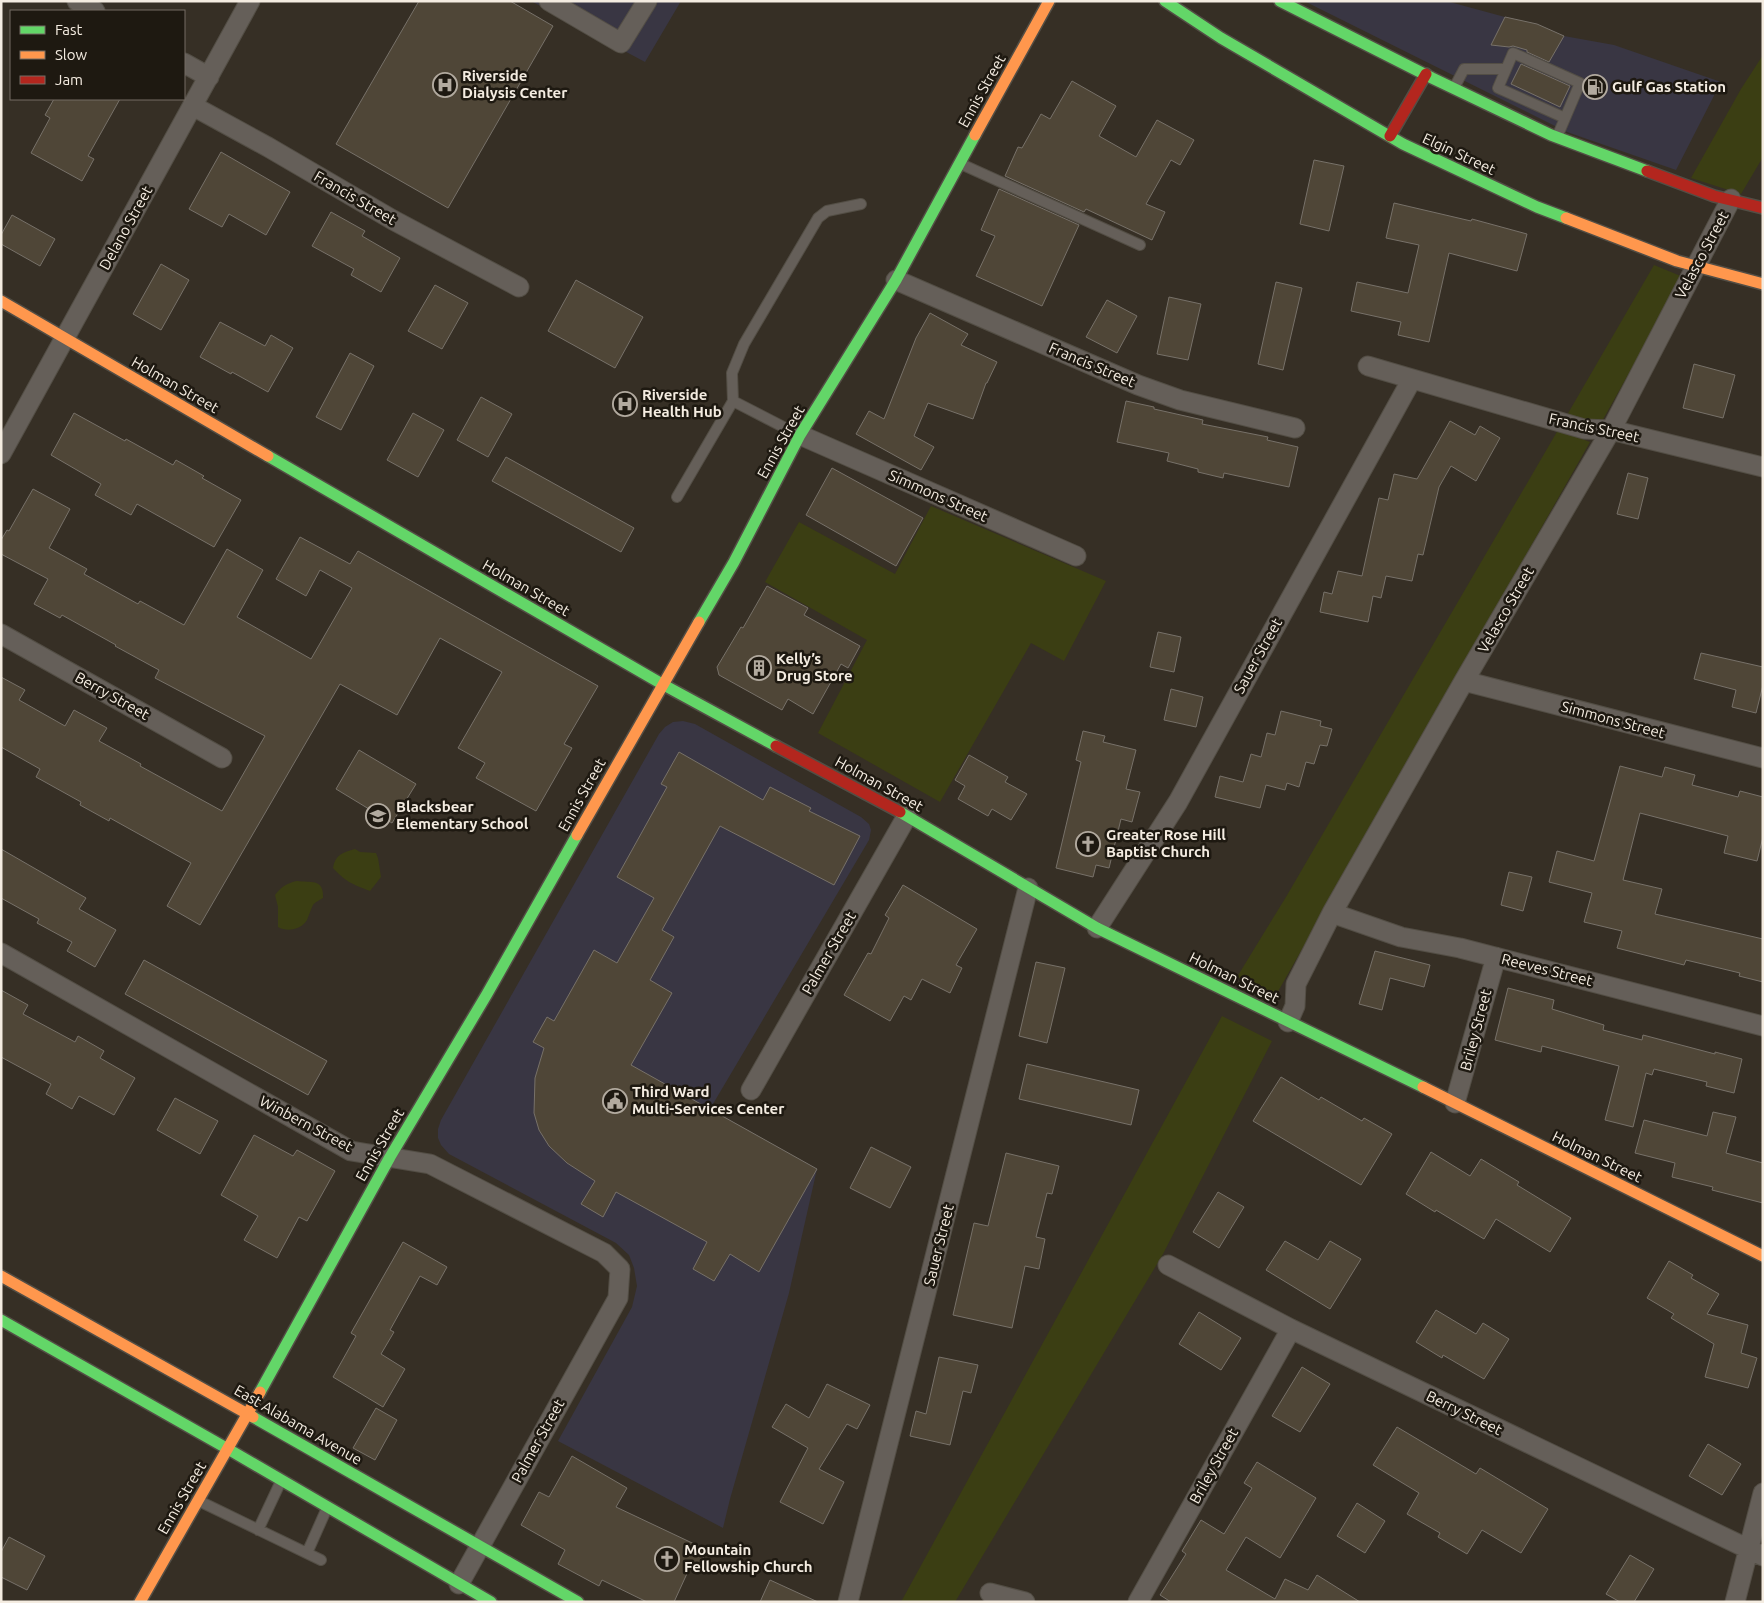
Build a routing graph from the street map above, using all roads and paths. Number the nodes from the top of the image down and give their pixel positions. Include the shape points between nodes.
1 (77, 1) edge
2 (250, 1) edge
3 (549, 1) edge
4 (647, 1) edge
5 (1049, 1) edge
6 (1165, 1) edge
7 (1280, 1) edge
8 (93, 10) edge
9 (185, 63) edge
10 (1506, 69) junction
11 (1426, 74) junction
12 (208, 77) junction
13 (1454, 88) junction
14 (193, 106) junction
15 (1565, 118) junction
16 (1390, 136) junction
17 (1557, 138) junction
18 (959, 163) junction
19 (1732, 199) junction
20 (861, 204) dead end
21 (1763, 208) edge
22 (1140, 245) dead end
23 (1696, 267) junction
24 (896, 280) junction
25 (1763, 284) edge
26 (519, 287) dead end
27 (1, 301) edge
28 (66, 339) junction
29 (1368, 366) dead end
30 (1412, 379) junction
31 (733, 401) junction
32 (1295, 428) dead end
33 (1611, 430) junction
34 (800, 435) junction
35 (1, 454) edge
36 (1763, 467) edge
37 (677, 497) dead end
38 (1076, 556) dead end
39 (1, 634) edge
40 (1464, 681) junction
41 (662, 684) junction
42 (222, 758) dead end
43 (1763, 758) edge
44 (907, 816) junction
45 (1028, 888) junction
46 (1332, 913) junction
47 (1097, 928) junction
48 (1, 953) edge
49 (1496, 957) junction
50 (1288, 1022) junction
51 (1763, 1026) edge
52 (751, 1090) dead end
53 (1455, 1104) junction
54 (390, 1157) junction
55 (1763, 1256) edge
56 (1168, 1265) dead end
57 (1, 1276) edge
58 (618, 1298) joint
59 (1, 1320) edge
60 (1291, 1330) junction
61 (248, 1414) junction
62 (228, 1449) junction
63 (282, 1480) junction
64 (1763, 1493) edge
65 (198, 1501) junction
66 (327, 1507) junction
67 (258, 1530) junction
68 (480, 1546) junction
69 (1755, 1553) edge
70 (307, 1554) junction
71 (321, 1560) dead end
72 (459, 1584) junction
73 (990, 1593) dead end
74 (140, 1602) edge
75 (491, 1602) edge
76 (578, 1602) edge
77 (848, 1602) edge
78 (1025, 1602) edge
79 (1138, 1602) edge
80 (1735, 1602) edge

1 - 8 street
2 - 12 street, Delano Street
3 - 4 street via 621,43
5 - 18 street, Ennis Street
6 - 16 street, Elgin Street via 1221,38
7 - 11 street
9 - 12 street
10 - 13 lane via 1464,69
10 - 15 lane via 1498,88
10 - 15 lane via 1513,53 1580,83
11 - 13 street
11 - 16 street
12 - 14 street, Delano Street
13 - 17 street
14 - 26 street, Francis Street via 393,220
14 - 28 street, Delano Street
15 - 17 lane
16 - 23 street, Elgin Street via 1537,207
17 - 19 street via 1714,196
18 - 22 lane
18 - 24 street, Ennis Street
19 - 21 street
19 - 23 street, Velasco Street
20 - 31 lane via 828,211 818,218 744,344 732,373
23 - 25 street, Elgin Street
23 - 33 street, Velasco Street
24 - 32 street, Francis Street via 1138,385 1180,400
24 - 34 street, Ennis Street
27 - 28 street, Holman Street
28 - 35 street, Delano Street
28 - 41 street, Holman Street
29 - 30 street, Francis Street
30 - 33 street, Francis Street via 1584,429
30 - 47 street, Sauer Street via 1178,802
31 - 34 lane
31 - 37 lane
33 - 36 street, Francis Street
33 - 40 street, Velasco Street
34 - 38 street, Simmons Street
34 - 41 street, Ennis Street via 734,562
39 - 42 street, Berry Street
40 - 43 street, Simmons Street
40 - 46 street, Velasco Street
41 - 44 street, Holman Street
41 - 54 street, Ennis Street via 487,994
44 - 45 street, Holman Street
44 - 52 street, Palmer Street
45 - 47 street, Holman Street
45 - 77 street, Sauer Street
46 - 49 street, Reeves Street via 1401,937
46 - 50 street, Velasco Street via 1296,984 1295,1006
47 - 50 street, Holman Street
48 - 54 street, Winbern Street via 351,1152
49 - 51 street, Reeves Street
49 - 53 street, Briley Street
50 - 53 street, Holman Street
53 - 55 street, Holman Street
54 - 58 street, Winbern Street via 430,1164 604,1253 620,1269
54 - 61 street, Ennis Street
56 - 60 street, Berry Street
57 - 61 street, East Alabama Avenue
58 - 68 street, Palmer Street
59 - 62 street
60 - 69 street, Berry Street
60 - 79 street, Briley Street
61 - 62 street, Ennis Street
61 - 68 street, East Alabama Avenue
62 - 63 street
62 - 65 street, Ennis Street
63 - 66 street
63 - 67 lane
64 - 69 street
65 - 67 lane
65 - 74 street, Ennis Street
66 - 70 lane
66 - 72 street
67 - 70 lane
68 - 72 street, Palmer Street
68 - 76 street, East Alabama Avenue
69 - 80 street
70 - 71 lane
72 - 75 street
73 - 78 street

